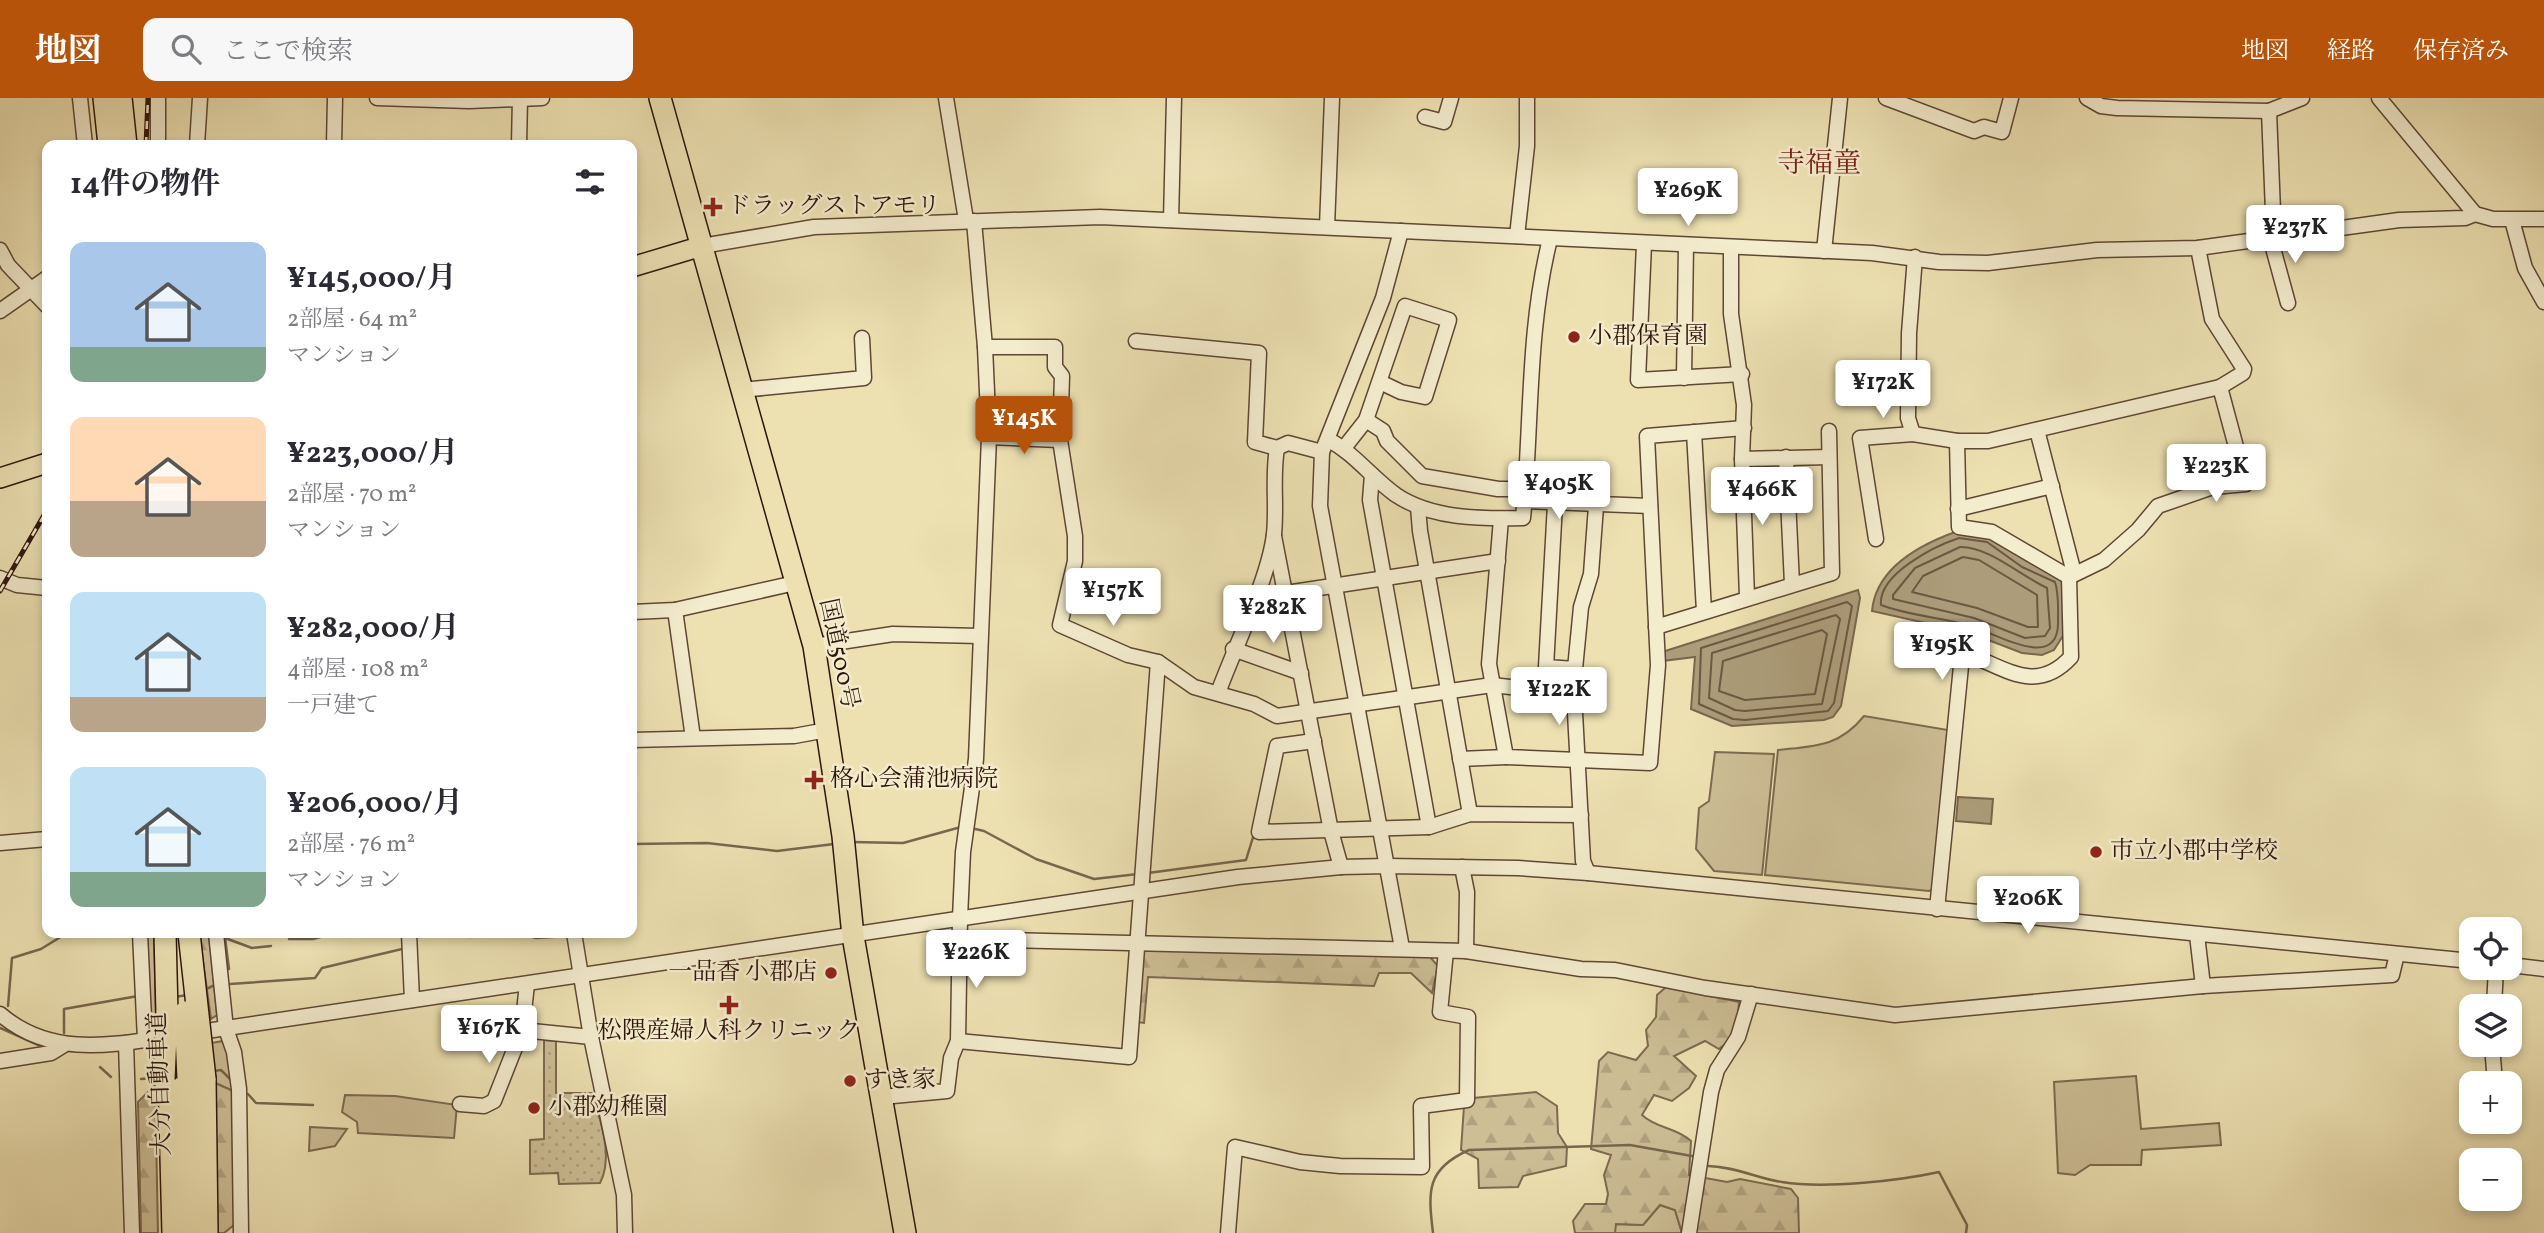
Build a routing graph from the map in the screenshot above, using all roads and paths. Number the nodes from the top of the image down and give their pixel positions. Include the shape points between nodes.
1 (80, 98) edge
2 (104, 98) edge
3 (121, 98) edge
4 (158, 98) edge
5 (200, 98) edge
6 (335, 98) edge
7 (377, 98) edge
8 (542, 98) edge
9 (660, 98) edge
10 (946, 98) edge
11 (1174, 98) edge
12 (1332, 98) edge
13 (1451, 98) edge
14 (1527, 98) edge
15 (1840, 98) edge
16 (1886, 98) edge
17 (2011, 98) edge
18 (2087, 98) edge
19 (2302, 98) edge
20 (2379, 98) edge
21 (520, 99) edge
22 (2118, 103) edge
23 (2150, 104) edge
24 (2195, 104) edge
25 (2269, 111) junction
26 (1425, 117) dead end
27 (84, 140) edge
28 (108, 140) edge
29 (125, 140) edge
30 (158, 140) edge
31 (197, 140) edge
32 (334, 140) edge
33 (519, 140) edge
34 (2475, 214) junction
35 (2544, 219) edge
36 (970, 220) junction
37 (1171, 220) junction
38 (2512, 220) junction
39 (1327, 228) junction
40 (1401, 231) junction
41 (1517, 236) junction
42 (2272, 237) junction
43 (1550, 239) junction
44 (1644, 244) junction
45 (1686, 245) junction
46 (702, 246) junction
47 (1731, 247) junction
48 (2198, 248) junction
49 (0, 250) edge
50 (1824, 251) junction
51 (1915, 257) junction
52 (637, 266) edge
53 (42, 282) edge
54 (32, 289) junction
55 (42, 300) edge
56 (2288, 303) dead end
57 (2544, 303) edge
58 (0, 311) edge
59 (862, 338) dead end
60 (1136, 341) dead end
61 (985, 347) junction
62 (1742, 374) junction
63 (1684, 378) junction
64 (1380, 382) junction
65 (2220, 387) junction
66 (742, 390) junction
67 (1366, 420) junction
68 (1744, 428) junction
69 (2037, 430) junction
70 (1829, 431) dead end
71 (1694, 432) junction
72 (1913, 433) junction
73 (989, 437) junction
74 (1060, 440) junction
75 (1957, 440) junction
76 (1326, 446) junction
77 (1278, 448) junction
78 (1344, 449) junction
79 (1786, 457) junction
80 (1829, 457) junction
81 (1742, 458) junction
82 (42, 465) edge
83 (1372, 475) junction
84 (0, 478) edge
85 (2052, 486) junction
86 (1525, 495) junction
87 (1555, 504) junction
88 (1596, 506) junction
89 (1650, 506) junction
90 (1418, 507) junction
91 (1958, 509) junction
92 (1501, 519) junction
93 (1274, 536) junction
94 (1876, 539) dead end
95 (1498, 561) junction
96 (1427, 572) junction
97 (2072, 575) junction
98 (0, 578) edge
99 (1385, 579) junction
100 (795, 583) junction
101 (1792, 584) junction
102 (1336, 586) junction
103 (42, 588) edge
104 (1286, 593) junction
105 (1747, 597) junction
106 (675, 610) junction
107 (1704, 611) junction
108 (637, 612) edge
109 (1656, 626) junction
110 (980, 636) junction
111 (814, 646) junction
112 (1233, 649) junction
113 (1158, 662) junction
114 (1301, 673) junction
115 (1492, 685) junction
116 (1448, 691) junction
117 (1218, 693) junction
118 (1405, 697) junction
119 (1358, 704) junction
120 (1308, 713) junction
121 (827, 730) junction
122 (693, 738) junction
123 (637, 740) edge
124 (1314, 741) junction
125 (1506, 757) junction
126 (1578, 758) junction
127 (1460, 759) junction
128 (1470, 814) junction
129 (1581, 815) junction
130 (1429, 827) junction
131 (1379, 830) junction
132 (1331, 831) junction
133 (42, 839) edge
134 (0, 843) edge
135 (1387, 866) junction
136 (1341, 867) junction
137 (1462, 867) junction
138 (1588, 873) junction
139 (1141, 891) junction
140 (1937, 909) junction
141 (960, 918) junction
142 (2197, 935) junction
143 (853, 936) junction
144 (140, 938) edge
145 (165, 938) edge
146 (181, 938) edge
147 (189, 938) edge
148 (217, 938) edge
149 (409, 938) edge
150 (575, 938) edge
151 (959, 939) junction
152 (1138, 941) junction
153 (1402, 948) junction
154 (1446, 951) junction
155 (1466, 951) junction
156 (2397, 954) junction
157 (2459, 960) edge
158 (2522, 966) edge
159 (2544, 969) edge
160 (583, 976) junction
161 (527, 984) junction
162 (2203, 986) junction
163 (1751, 994) junction
164 (412, 1000) junction
165 (0, 1014) edge
166 (226, 1029) junction
167 (522, 1030) junction
168 (591, 1037) junction
169 (145, 1040) junction
170 (958, 1041) junction
171 (126, 1043) junction
172 (64, 1045) junction
173 (0, 1061) edge
174 (181, 1079) junction
175 (882, 1097) junction
176 (460, 1104) dead end
177 (132, 1233) edge
178 (165, 1233) edge
179 (173, 1233) edge
180 (191, 1233) edge
181 (208, 1233) edge
182 (241, 1233) edge
183 (625, 1233) edge
184 (905, 1233) edge
185 (1228, 1233) edge
186 (1689, 1233) edge

1 - 27 street
2 - 28 highway
3 - 29 highway
4 - 30 street
5 - 31 street
6 - 32 street
7 - 21 street
8 - 21 street
9 - 46 highway, 国道500号
10 - 36 street via 950,137
11 - 37 street
12 - 39 street
13 - 26 street via 1444,122
14 - 41 street
15 - 50 street
16 - 17 street via 1975,131 1984,127 2003,132
18 - 22 street via 2101,106
19 - 25 street
20 - 34 street
21 - 33 street
22 - 23 street
23 - 24 street
24 - 25 street
25 - 42 street
34 - 38 street
34 - 42 street
35 - 38 street
36 - 37 street
36 - 46 street via 814,226
36 - 61 street
37 - 39 street
38 - 57 street via 2525,268
39 - 40 street
40 - 41 street
40 - 76 street via 1383,298
41 - 43 street
42 - 48 street
42 - 56 street
43 - 44 street
43 - 86 street via 1533,326
44 - 45 street
44 - 63 street via 1638,380
45 - 47 street
45 - 63 street
46 - 52 main road
46 - 66 highway, 国道500号
47 - 50 street
47 - 62 street via 1731,314
48 - 51 street via 2097,250 1988,263
48 - 65 street via 2212,319 2244,369
49 - 54 street
50 - 51 street
51 - 72 street via 1908,418
53 - 54 street
54 - 55 street
54 - 58 street
59 - 66 street via 864,378
60 - 77 street via 1259,353 1255,442
61 - 73 street
61 - 74 street via 1055,347 1055,367 1062,376
62 - 63 street
62 - 68 street
64 - 64 street via 1405,306 1450,320 1425,397
64 - 67 street
65 - 69 street
65 - 97 street via 2246,484 2213,487 2158,506 2104,560
66 - 100 highway, 国道500号
67 - 78 street
67 - 86 street via 1383,431 1387,441 1422,476
68 - 71 street
68 - 81 street
69 - 75 street via 1987,441
69 - 85 street
70 - 80 street
71 - 89 street via 1648,435
71 - 107 street
72 - 75 street
72 - 94 street via 1860,438
73 - 74 street
73 - 110 street
74 - 113 street via 1075,561 1060,625 1128,655
75 - 91 street
76 - 77 street via 1288,443
76 - 78 street
76 - 102 street via 1321,506
77 - 93 street via 1273,471
78 - 83 street
79 - 80 street
79 - 81 street
79 - 101 street
80 - 101 street via 1832,573
81 - 105 street
82 - 84 main road
83 - 90 street
83 - 99 street via 1370,500
85 - 91 street
85 - 97 street
86 - 87 street
86 - 92 street via 1523,518
87 - 88 street
87 - 88 street via 1546,667 1575,669 1581,607 1591,574
88 - 89 street
89 - 109 street
90 - 92 street
90 - 96 street
91 - 97 street via 1959,527 1992,531
92 - 95 street
93 - 104 street
93 - 112 street
95 - 96 street
95 - 115 street via 1489,664
96 - 99 street
96 - 116 street
97 - 140 street via 2071,657 2059,670 2044,678 2011,673 1967,654 1962,656
98 - 103 street
99 - 102 street
99 - 118 street
100 - 106 street
100 - 111 highway, 国道500号
101 - 105 street
102 - 104 street
102 - 119 street
104 - 114 street
105 - 107 street
106 - 108 street
106 - 122 street
107 - 109 street
109 - 126 street via 1658,665 1650,763
110 - 111 street via 893,634
110 - 141 street via 976,759 963,852
111 - 121 highway, 国道500号
112 - 114 street
112 - 117 street
113 - 117 street via 1194,687
113 - 139 street
114 - 120 street
115 - 116 street
115 - 125 street
115 - 126 street via 1574,694
116 - 118 street
116 - 127 street
117 - 120 street via 1277,716
118 - 119 street
118 - 130 street
119 - 120 street
119 - 131 street
120 - 124 street
121 - 122 street via 794,736
121 - 143 highway, 国道500号
122 - 123 street
124 - 132 street
124 - 132 street via 1277,746 1259,832
125 - 126 street
125 - 127 street
126 - 129 street
127 - 128 street
128 - 129 street
128 - 130 street
129 - 138 street via 1583,861
130 - 131 street
131 - 132 street
131 - 135 street
132 - 136 street
133 - 134 street
135 - 136 street
135 - 137 street
135 - 153 street
136 - 139 street
137 - 138 street
137 - 155 street via 1468,892
138 - 140 street
139 - 141 street
139 - 152 street
140 - 142 street
141 - 143 street
141 - 151 street
142 - 156 street
142 - 162 street
143 - 160 street
143 - 175 highway, 国道500号
144 - 169 street
145 - 174 highway, 大分自動車道, bridge via 167,1013
146 - 174 highway, 大分自動車道, bridge
147 - 174 highway, bridge
148 - 166 street
149 - 164 street
150 - 160 street
151 - 152 street
151 - 170 street
152 - 153 street
152 - 170 street via 1129,1057
153 - 154 street
154 - 155 street
154 - 185 street via 1440,1012 1468,1017 1467,1100 1422,1106 1422,1167 1340,1166 1235,1147
155 - 163 street
156 - 157 street
156 - 162 street via 2392,975
158 - 159 street
160 - 161 street
160 - 168 street
161 - 164 street
161 - 167 street
162 - 163 street via 1895,1016
163 - 186 street via 1738,1037 1717,1070 1711,1092
164 - 166 street
165 - 172 street
166 - 169 street
166 - 182 street via 239,1089
167 - 168 street
167 - 176 street via 494,1101 484,1106
168 - 183 street via 624,1195
169 - 171 street
170 - 175 street via 947,1091
171 - 172 street
171 - 177 street
172 - 173 street via 51,1053
174 - 178 highway
174 - 179 highway, 大分自動車道
174 - 180 highway, 大分自動車道
174 - 181 highway via 207,1204
175 - 184 highway, 国道500号

